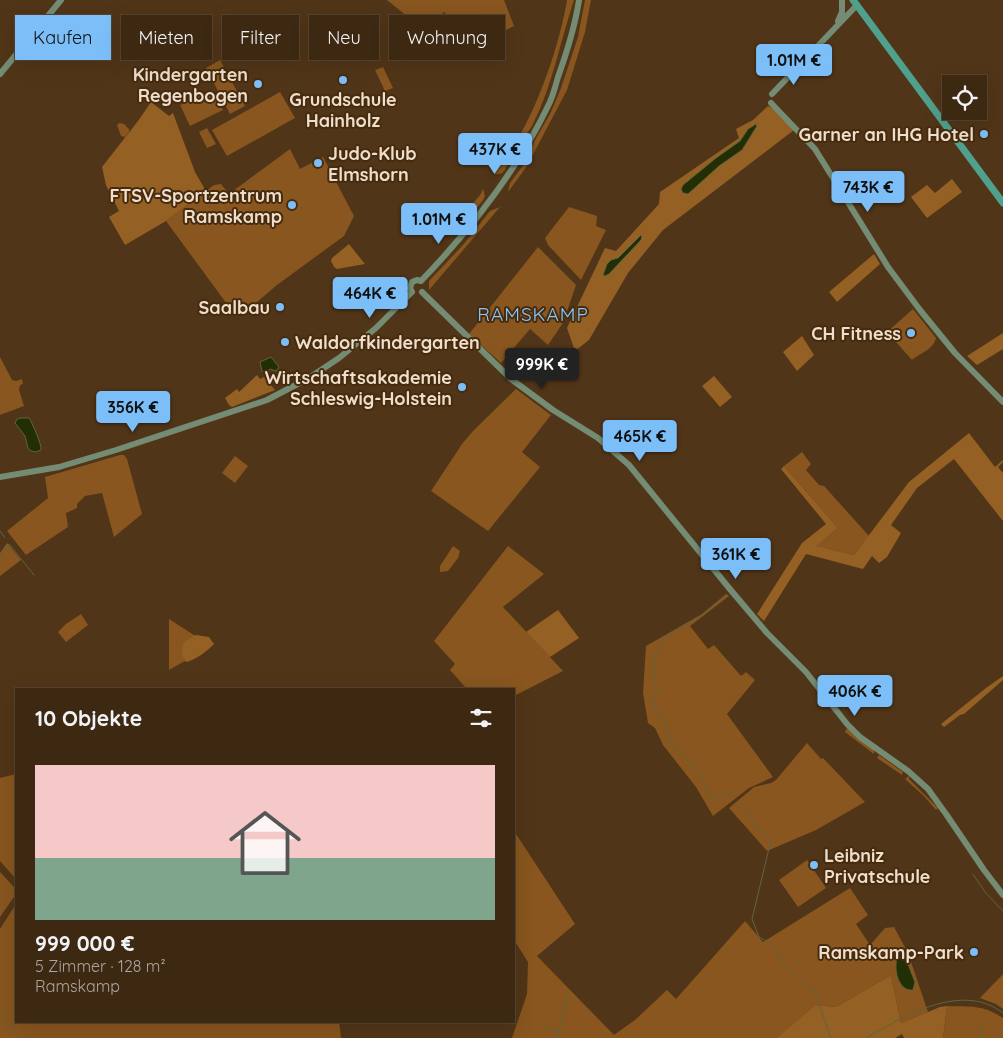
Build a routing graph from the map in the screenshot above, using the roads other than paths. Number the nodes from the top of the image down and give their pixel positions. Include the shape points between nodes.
1 (61, 0) edge
2 (579, 0) edge
3 (842, 0) edge
4 (855, 2) edge
5 (836, 27) junction
6 (0, 74) edge
7 (772, 94) dead end
8 (772, 103) dead end
9 (1003, 203) edge
10 (421, 281) junction
11 (412, 292) junction
12 (422, 292) junction
13 (1003, 402) edge
14 (0, 477) edge
15 (1003, 894) edge

1 - 6 street
2 - 10 street via 549,104 530,140 496,193
3 - 5 street via 842,12
4 - 5 street
4 - 9 main road
5 - 7 street
8 - 13 street via 815,149 888,267 958,356
10 - 11 street via 412,282
10 - 12 street
11 - 12 street
11 - 14 street via 376,328 339,358 266,400 59,467
12 - 15 street via 516,384 598,438 628,465 847,724 860,738 908,771 928,790

